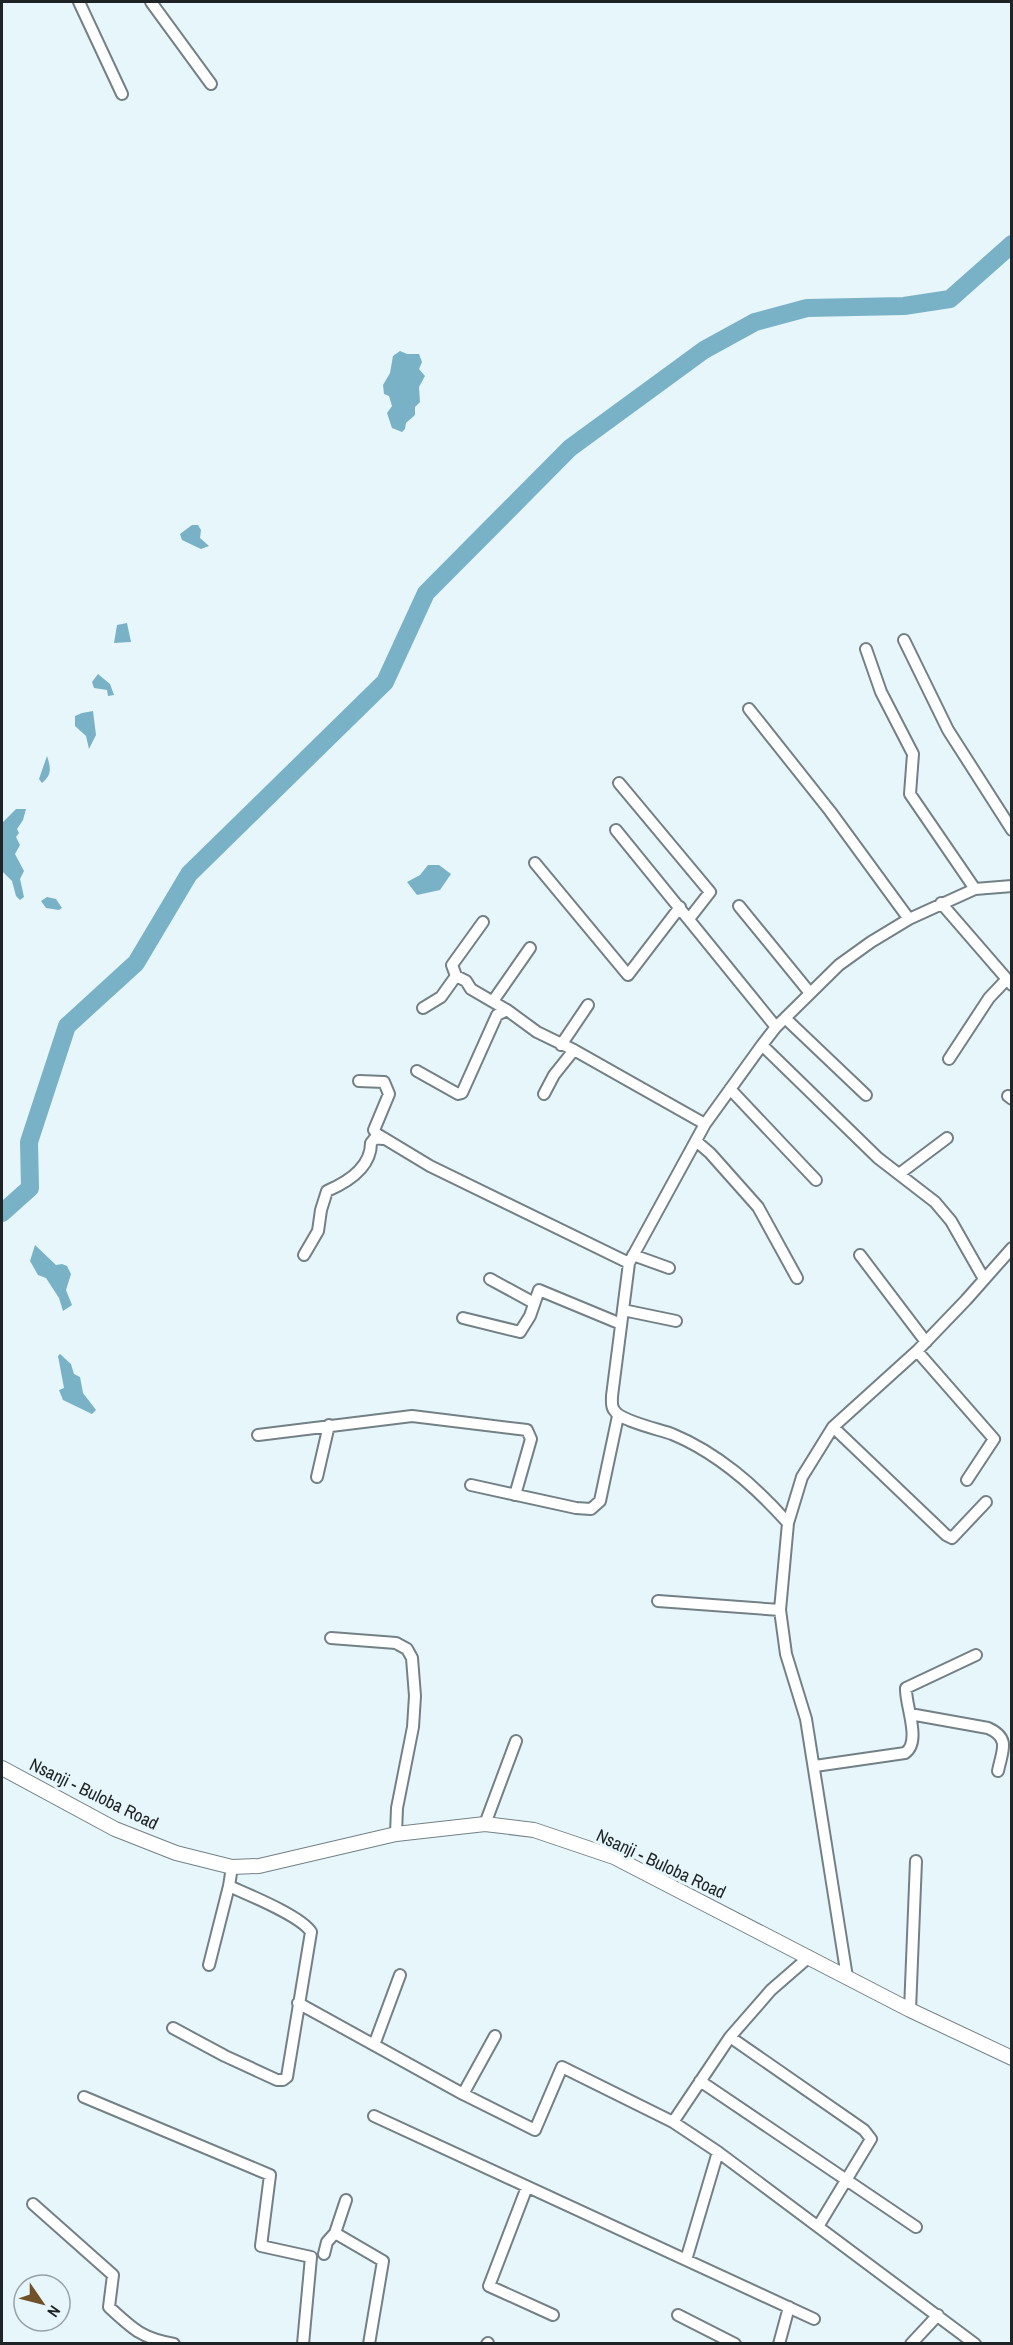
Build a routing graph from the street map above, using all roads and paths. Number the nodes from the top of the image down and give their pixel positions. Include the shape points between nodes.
1 (79, 2) edge
2 (151, 2) edge
3 (211, 84) dead end
4 (122, 94) dead end
5 (904, 640) dead end
6 (866, 649) dead end
7 (750, 709) dead end
8 (619, 783) dead end
9 (616, 830) dead end
10 (1011, 830) edge
11 (535, 863) dead end
12 (1011, 886) edge
13 (975, 889) junction
14 (941, 903) junction
15 (739, 906) dead end
16 (680, 907) junction
17 (689, 919) junction
18 (909, 919) junction
19 (483, 922) dead end
20 (530, 948) dead end
21 (456, 976) junction
22 (1009, 982) edge
23 (810, 993) junction
24 (493, 1001) junction
25 (588, 1005) dead end
26 (423, 1008) dead end
27 (507, 1010) junction
28 (785, 1018) junction
29 (776, 1027) junction
30 (561, 1045) junction
31 (762, 1045) junction
32 (573, 1050) junction
33 (949, 1059) dead end
34 (417, 1071) dead end
35 (359, 1081) dead end
36 (730, 1089) junction
37 (544, 1094) dead end
38 (866, 1095) dead end
39 (705, 1124) junction
40 (947, 1138) dead end
41 (383, 1139) junction
42 (696, 1142) junction
43 (899, 1173) junction
44 (816, 1180) dead end
45 (1011, 1248) edge
46 (304, 1255) dead end
47 (860, 1255) dead end
48 (631, 1259) junction
49 (669, 1268) dead end
50 (797, 1278) dead end
51 (490, 1279) dead end
52 (984, 1279) junction
53 (534, 1303) junction
54 (623, 1310) junction
55 (463, 1318) dead end
56 (676, 1321) dead end
57 (621, 1324) junction
58 (926, 1342) junction
59 (917, 1351) junction
60 (618, 1416) junction
61 (329, 1425) junction
62 (833, 1427) junction
63 (258, 1435) dead end
64 (317, 1477) dead end
65 (967, 1480) dead end
66 (471, 1485) dead end
67 (515, 1495) junction
68 (986, 1502) dead end
69 (788, 1523) junction
70 (658, 1601) dead end
71 (780, 1610) junction
72 (331, 1638) dead end
73 (976, 1655) dead end
74 (910, 1714) junction
75 (516, 1741) dead end
76 (815, 1766) junction
77 (2, 1768) edge
78 (998, 1771) dead end
79 (485, 1824) junction
80 (396, 1834) junction
81 (916, 1861) dead end
82 (232, 1867) junction
83 (230, 1886) junction
84 (809, 1957) junction
85 (209, 1965) dead end
86 (400, 1976) dead end
87 (847, 1977) junction
88 (298, 2003) junction
89 (910, 2010) junction
90 (173, 2028) dead end
91 (495, 2036) dead end
92 (730, 2037) junction
93 (374, 2045) junction
94 (1011, 2058) edge
95 (700, 2081) junction
96 (463, 2094) junction
97 (84, 2097) dead end
98 (374, 2116) dead end
99 (673, 2122) junction
100 (718, 2152) junction
101 (845, 2179) junction
102 (527, 2187) junction
103 (346, 2200) dead end
104 (33, 2204) dead end
105 (819, 2225) junction
106 (916, 2227) dead end
107 (335, 2233) junction
108 (324, 2254) dead end
109 (686, 2260) junction
110 (789, 2307) junction
111 (553, 2315) dead end
112 (678, 2315) dead end
113 (938, 2315) junction
114 (814, 2319) dead end
115 (174, 2343) edge
116 (303, 2343) edge
117 (369, 2343) edge
118 (735, 2343) edge
119 (779, 2343) edge
120 (911, 2343) edge
121 (975, 2343) edge

1 - 4 street
2 - 3 street
5 - 10 street via 948,730
6 - 13 street via 881,692 913,754 910,794
7 - 18 street
8 - 17 street via 710,892
9 - 16 street
11 - 16 street via 628,975
12 - 13 street
13 - 14 street
14 - 18 street
14 - 22 street
15 - 23 street
16 - 17 street
17 - 29 street
18 - 23 street via 838,965
19 - 21 street via 452,965
20 - 24 street
21 - 24 street
21 - 26 street via 441,997
22 - 33 street via 989,998
23 - 28 street
24 - 27 street
25 - 30 street
27 - 30 street
27 - 34 street via 497,1015 462,1093
28 - 29 street
28 - 38 street
29 - 31 street
30 - 32 street
31 - 36 street
31 - 43 street via 878,1158
32 - 37 street
32 - 39 street
35 - 41 street via 384,1082 389,1094 374,1130
36 - 39 street
36 - 44 street
39 - 42 street
40 - 43 street
41 - 46 street via 375,1138 371,1143 371,1154 363,1168 327,1191 318,1231
41 - 48 street via 430,1166
42 - 48 street
42 - 50 street via 758,1207
43 - 52 street via 935,1202 951,1221
45 - 52 street
47 - 58 street
48 - 49 street
48 - 54 street
51 - 53 street
52 - 58 street
53 - 55 street via 520,1332
53 - 57 street via 539,1290
54 - 56 street
54 - 57 street
57 - 60 street via 612,1396 612,1408
58 - 59 street
59 - 62 street
59 - 65 street via 994,1439
60 - 67 street via 597,1506 576,1508
60 - 69 street via 705,1450 761,1492
61 - 63 street
61 - 64 street
61 - 67 street via 412,1416 527,1430 531,1438
62 - 68 street via 952,1538
62 - 69 street via 802,1477
66 - 67 street
69 - 71 street
70 - 71 street
71 - 76 street via 786,1654 806,1719
72 - 80 street via 396,1643 407,1649 412,1658 413,1727
73 - 74 street via 906,1688
74 - 76 street via 912,1742 905,1753
74 - 78 street via 998,1732 1004,1743
75 - 79 street
76 - 87 street
77 - 82 main road, Nsanji - Buloba Road via 116,1829 176,1853
79 - 80 main road, Nsanji - Buloba Road
79 - 84 main road, Nsanji - Buloba Road via 534,1830 614,1857
80 - 82 main road, Nsanji - Buloba Road via 259,1866
81 - 89 street
82 - 83 street
83 - 85 street
83 - 88 street via 310,1930
84 - 87 main road, Nsanji - Buloba Road
84 - 92 street via 771,1990
86 - 93 street
87 - 89 main road, Nsanji - Buloba Road
88 - 90 street via 287,2077 280,2081
88 - 93 street
89 - 94 main road, Nsanji - Buloba Road
91 - 96 street
92 - 95 street
92 - 101 street via 870,2136
93 - 96 street
95 - 99 street
95 - 101 street
96 - 99 street via 535,2130 562,2067
97 - 116 street via 270,2175 261,2246 311,2257
98 - 102 street
99 - 100 street
100 - 105 street
100 - 109 street
101 - 105 street
101 - 106 street
102 - 109 street
102 - 111 street via 489,2286
103 - 107 street
104 - 115 street via 113,2275 110,2307 136,2332 152,2340
105 - 113 street
107 - 108 street
107 - 117 street via 383,2261
109 - 110 street
110 - 114 street
110 - 119 street
112 - 118 street
113 - 120 street
113 - 121 street

